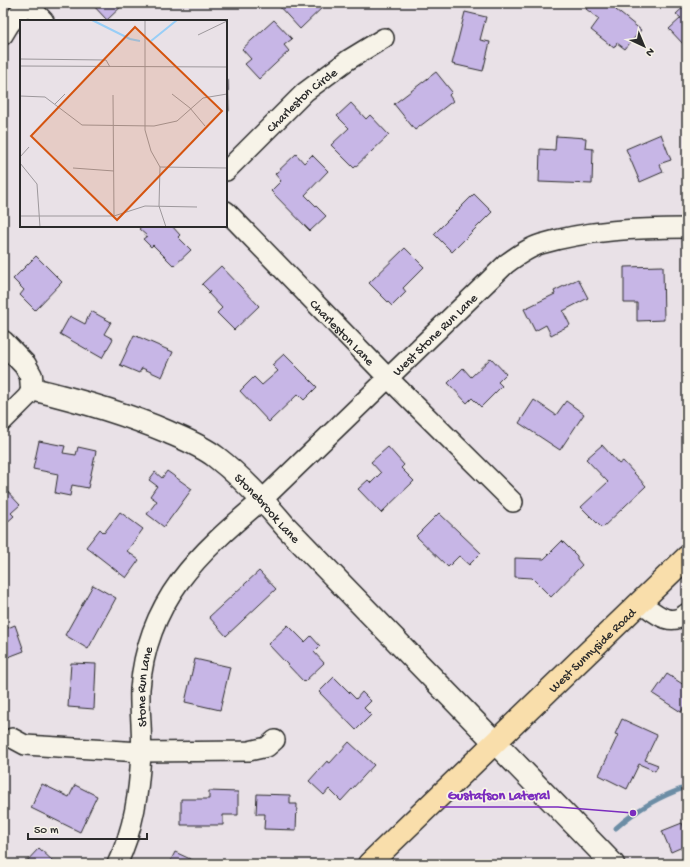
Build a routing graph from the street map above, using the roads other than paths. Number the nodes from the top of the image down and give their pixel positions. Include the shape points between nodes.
1 (27, 3) edge
2 (43, 20) edge
3 (3, 35) edge
4 (384, 38) dead end
5 (227, 170) edge
6 (227, 212) edge
7 (687, 228) edge
8 (3, 342) edge
9 (388, 378) junction
10 (32, 389) junction
11 (3, 421) edge
12 (262, 500) junction
13 (513, 502) dead end
14 (224, 532) joint
15 (687, 557) edge
16 (640, 602) junction
17 (687, 613) edge
18 (12, 738) dead end
19 (274, 740) dead end
20 (496, 743) junction
21 (142, 752) junction
22 (117, 864) edge
23 (370, 864) edge
24 (613, 864) edge

1 - 2 street
1 - 3 street
4 - 5 street, Charleston Circle via 348,60 305,92
6 - 9 street, Charleston Lane
7 - 9 street, West Stone Run Lane via 599,232 540,244 524,252 506,264
8 - 10 street via 25,365 31,376
9 - 12 street, West Stone Run Lane
9 - 13 street, Charleston Lane
10 - 11 street
10 - 12 street, Stonebrook Lane via 134,417 185,439 215,456 242,478
12 - 14 street, West Stone Run Lane
12 - 20 street, Stonebrook Lane
14 - 21 street, Stone Run Lane via 201,554 176,586 157,618 146,646 140,690
15 - 16 main road, West Sunnyside Road
16 - 17 street via 664,619 675,620
16 - 20 main road, West Sunnyside Road
18 - 21 street via 25,745
19 - 21 street via 267,747 249,750
20 - 23 main road, West Sunnyside Road
20 - 24 street, Stonebrook Lane
21 - 22 street, Stone Run Lane via 134,817 126,845

